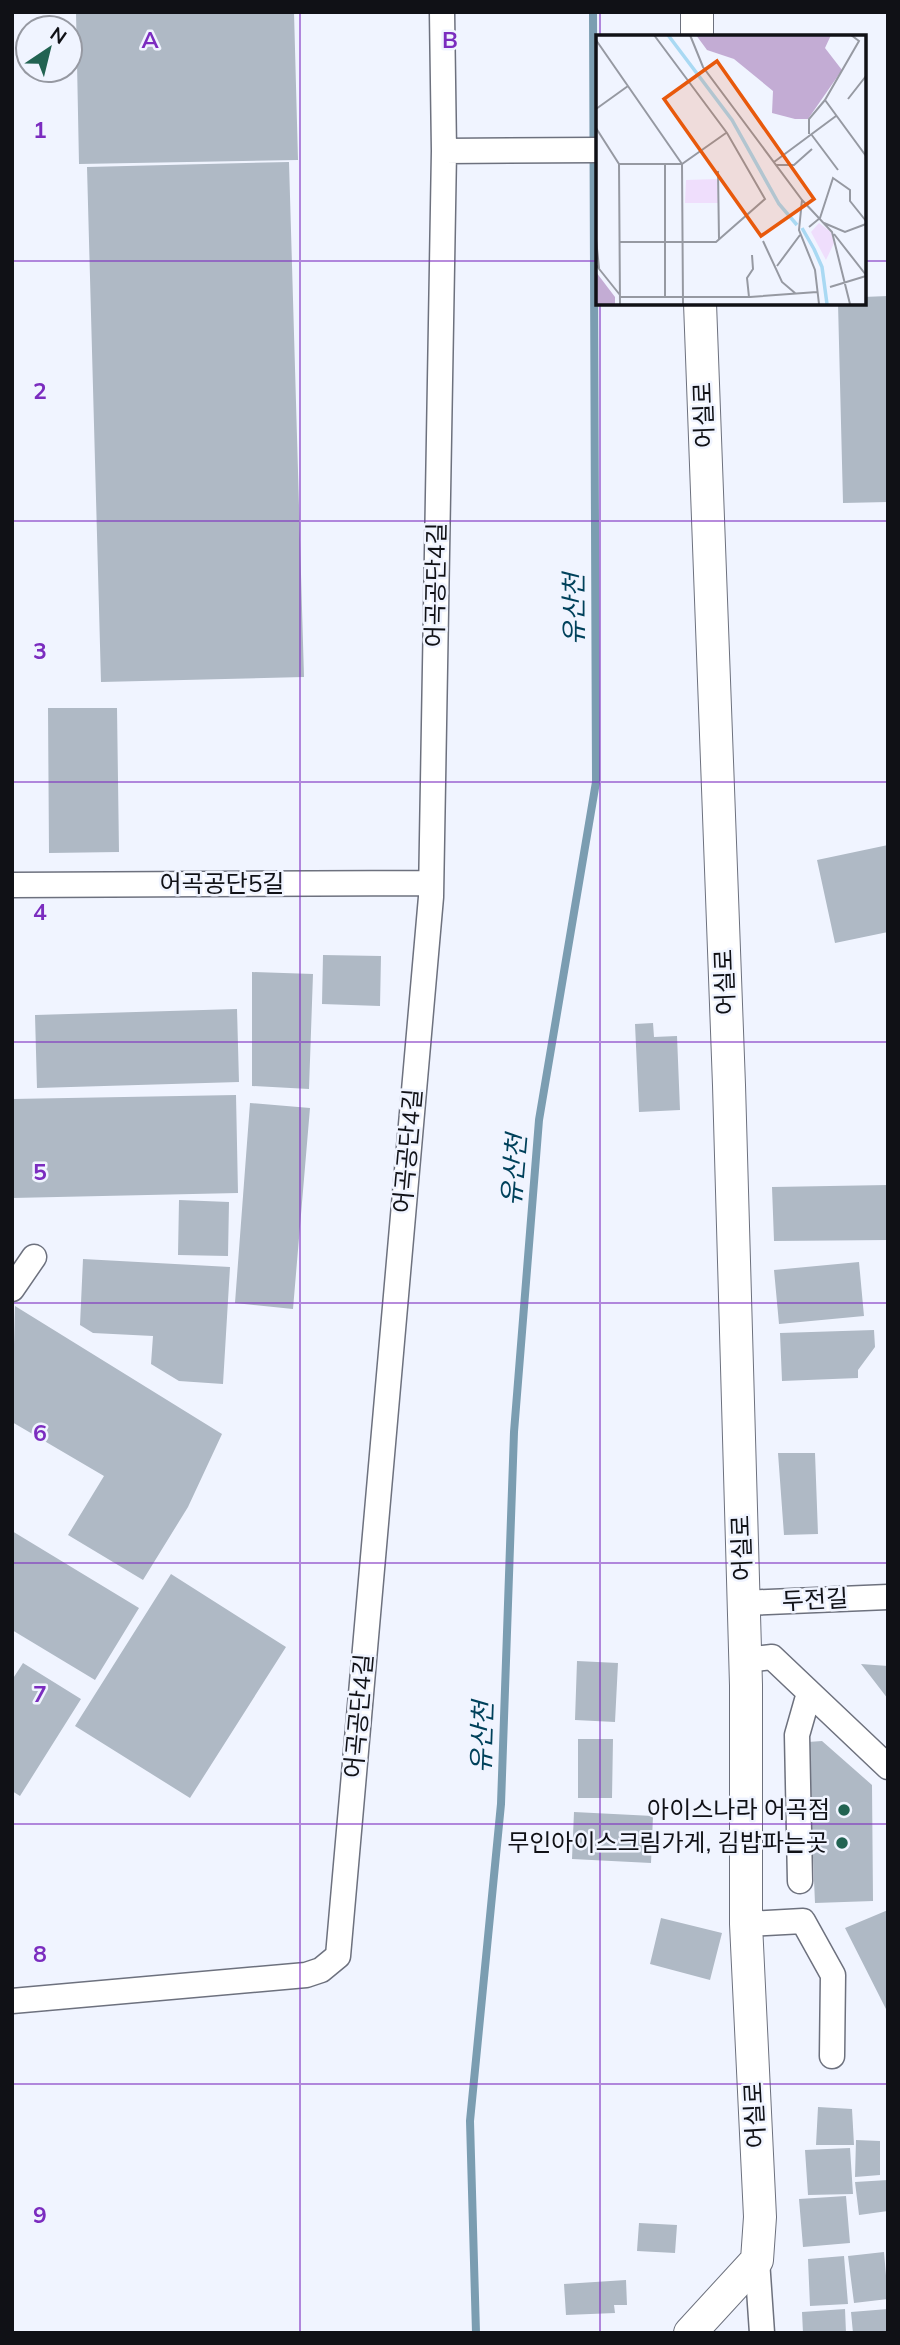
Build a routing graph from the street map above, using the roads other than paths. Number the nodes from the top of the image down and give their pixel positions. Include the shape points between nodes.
1 (442, 12) edge
2 (697, 12) edge
3 (697, 35) edge
4 (596, 150) edge
5 (444, 151) junction
6 (700, 304) edge
7 (431, 883) junction
8 (12, 885) edge
9 (34, 1257) dead end
10 (12, 1289) edge
11 (888, 1597) edge
12 (743, 1603) junction
13 (745, 1660) junction
14 (809, 1693) junction
15 (888, 1767) edge
16 (800, 1881) dead end
17 (746, 1924) junction
18 (12, 2001) edge
19 (832, 2056) dead end
20 (757, 2260) junction
21 (690, 2333) edge
22 (762, 2333) edge

1 - 5 street, 어곡공단4길
2 - 3 main road
4 - 5 street
5 - 7 street, 어곡공단4길
6 - 12 main road, 어실로
7 - 8 street, 어곡공단5길
7 - 18 street, 어곡공단4길 via 338,1956 306,1975
9 - 10 street
11 - 12 street, 두전길
12 - 13 main road, 어실로
13 - 14 street via 772,1657
13 - 17 main road, 어실로
14 - 15 street
14 - 16 street via 797,1735
17 - 19 street via 803,1921 833,1975
17 - 20 main road, 어실로 via 760,2217
20 - 21 main road
20 - 22 street

